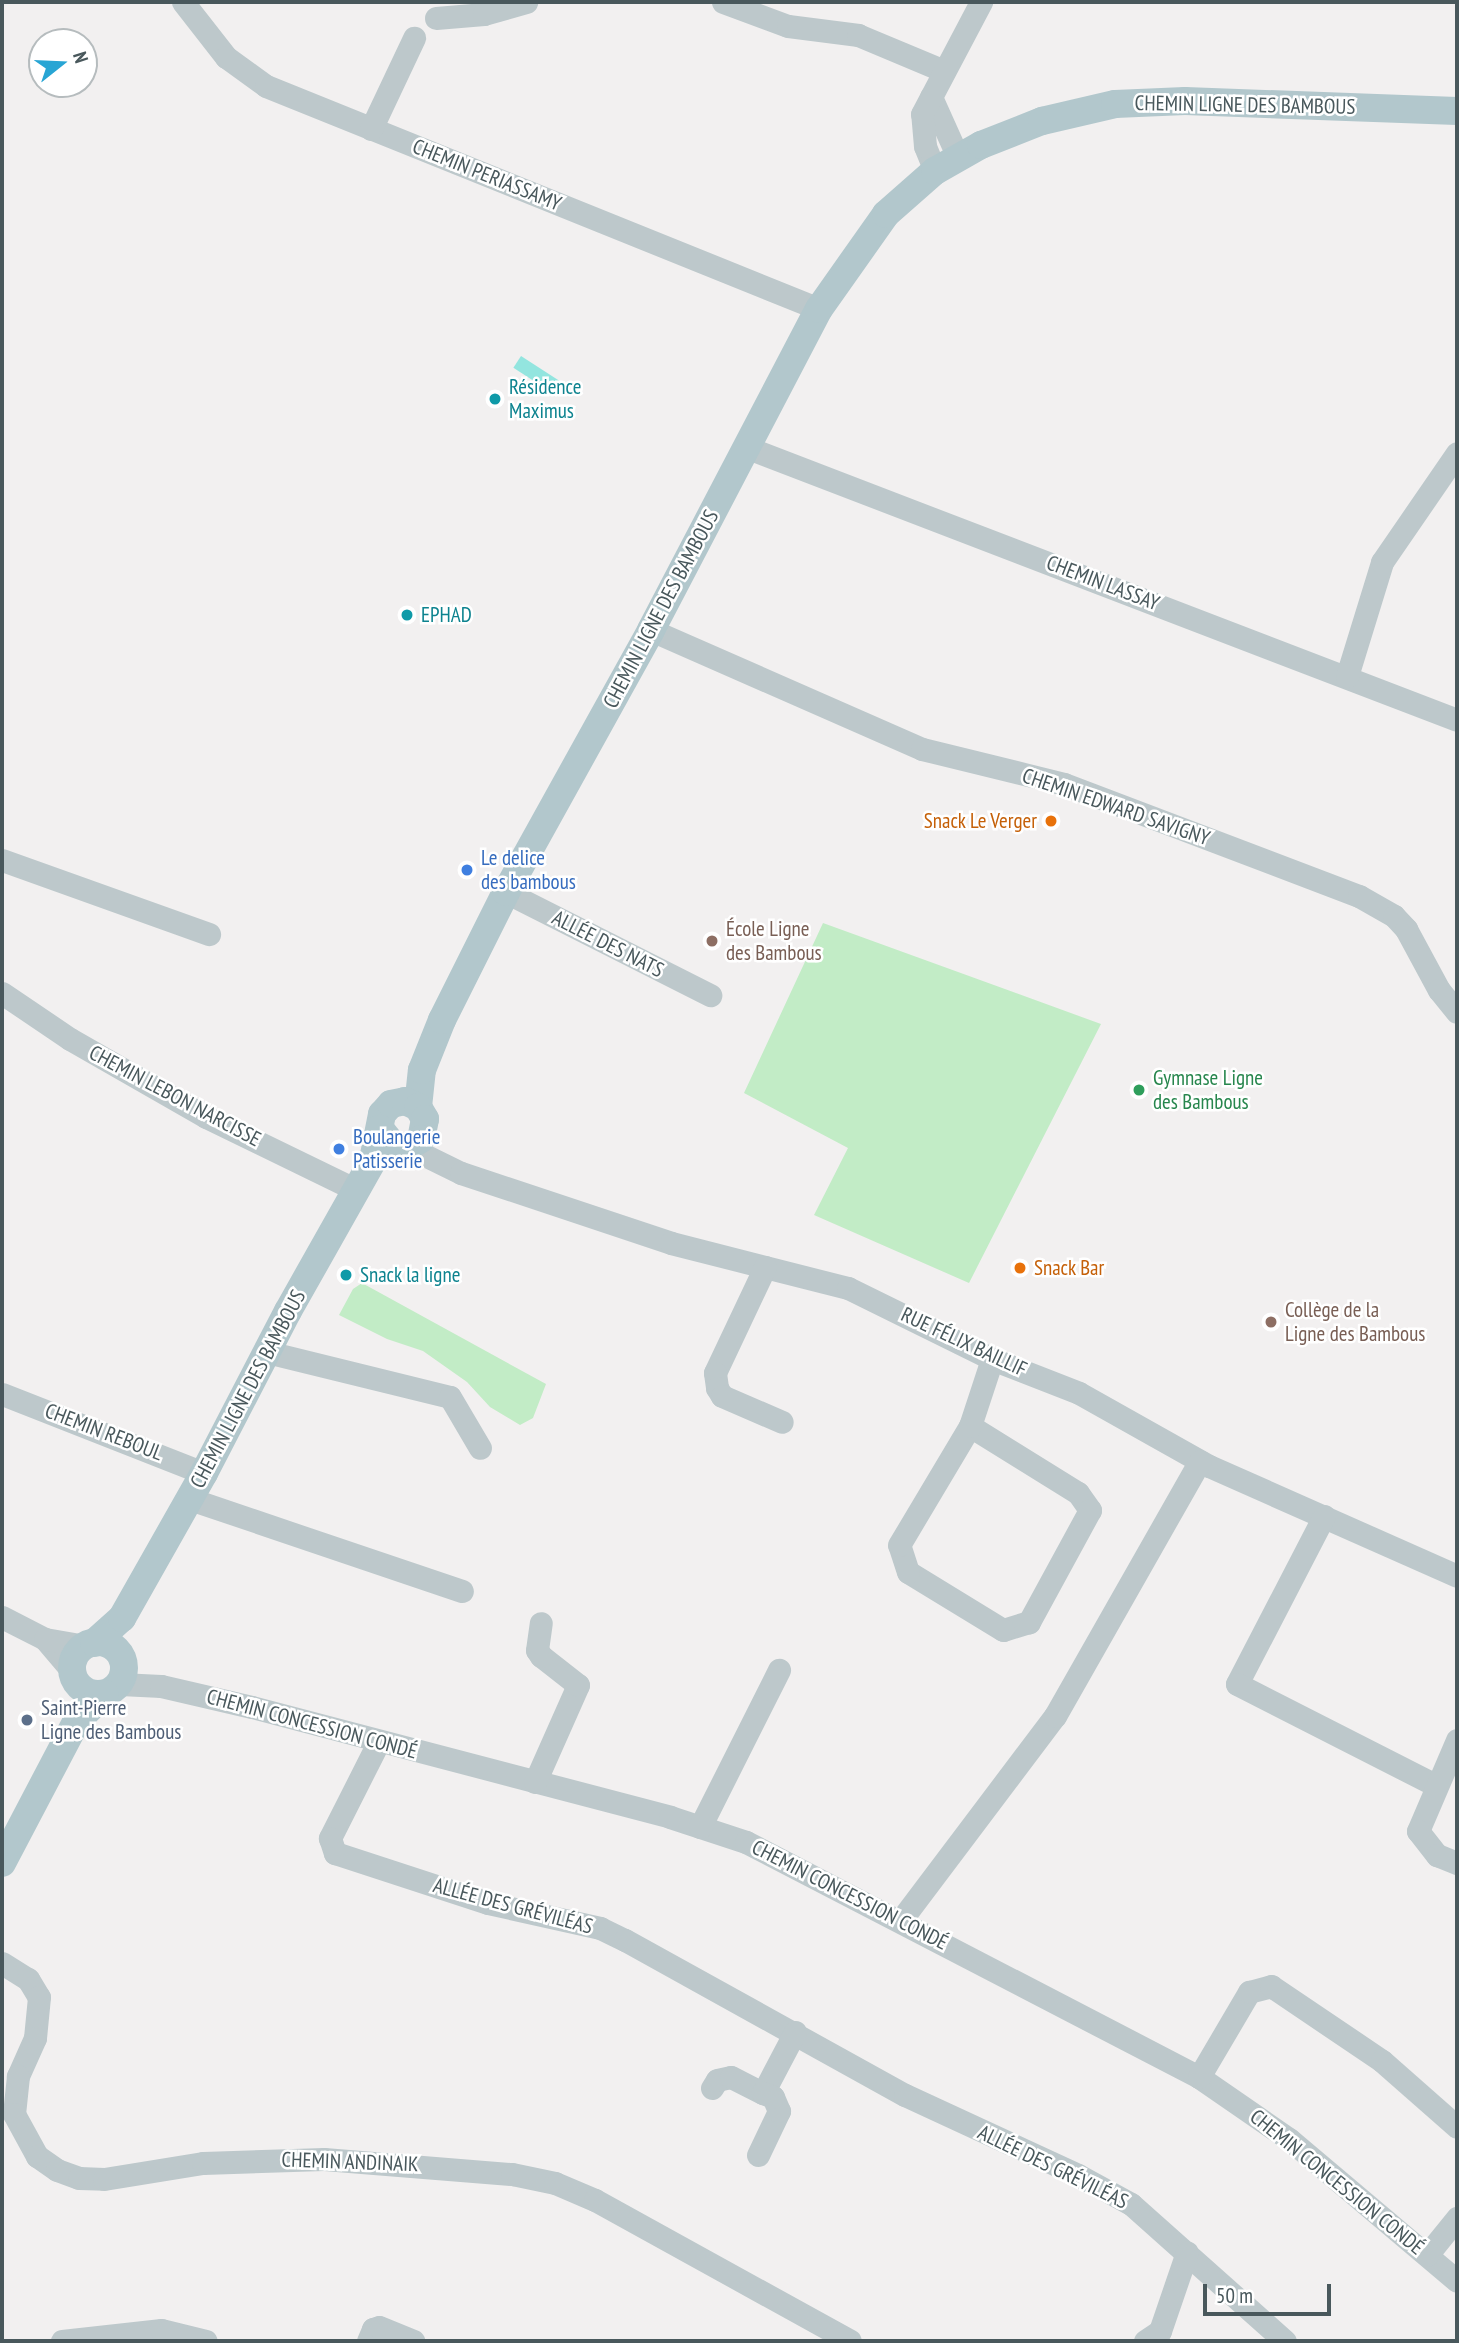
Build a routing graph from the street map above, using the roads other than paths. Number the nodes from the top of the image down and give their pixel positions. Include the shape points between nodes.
1 (183, 2) edge
2 (526, 2) edge
3 (723, 2) edge
4 (981, 2) edge
5 (436, 18) dead end
6 (414, 38) dead end
7 (944, 71) junction
8 (1457, 111) edge
9 (371, 129) junction
10 (947, 164) junction
11 (819, 309) junction
12 (748, 448) junction
13 (1457, 453) edge
14 (651, 630) junction
15 (1347, 677) junction
16 (1457, 720) edge
17 (2, 860) edge
18 (506, 892) junction
19 (209, 934) dead end
20 (2, 993) edge
21 (710, 995) dead end
22 (1457, 1012) edge
23 (404, 1126) junction
24 (354, 1189) junction
25 (765, 1268) junction
26 (267, 1352) junction
27 (992, 1359) junction
28 (2, 1394) edge
29 (782, 1422) dead end
30 (970, 1426) junction
31 (480, 1448) dead end
32 (1200, 1461) junction
33 (204, 1473) junction
34 (190, 1499) junction
35 (1324, 1516) junction
36 (1457, 1576) edge
37 (462, 1591) dead end
38 (2, 1617) edge
39 (122, 1618) junction
40 (541, 1623) dead end
41 (45, 1639) junction
42 (90, 1644) junction
43 (779, 1670) dead end
44 (117, 1675) junction
45 (74, 1676) junction
46 (76, 1722) junction
47 (1457, 1740) edge
48 (379, 1741) junction
49 (535, 1782) junction
50 (1435, 1785) junction
51 (700, 1827) junction
52 (2, 1863) edge
53 (1457, 1863) edge
54 (901, 1920) junction
55 (2, 1963) edge
56 (795, 2032) junction
57 (1199, 2077) junction
58 (712, 2088) dead end
59 (763, 2093) junction
60 (1457, 2127) edge
61 (758, 2155) dead end
62 (1457, 2218) edge
63 (1187, 2252) junction
64 (1427, 2255) junction
65 (1457, 2281) edge
66 (1276, 2338) edge
67 (62, 2341) edge
68 (206, 2341) edge
69 (368, 2341) edge
70 (414, 2341) edge
71 (850, 2341) edge
72 (1145, 2341) edge

1 - 9 street, CHEMIN PERIASSAMY via 245,74
2 - 5 street via 484,14
3 - 7 street via 788,26 858,35
4 - 7 street
6 - 9 street
7 - 10 street via 922,114 920,128
8 - 10 main road, CHEMIN LIGNE DES BAMBOUS via 1130,102 1042,121
9 - 11 street, CHEMIN PERIASSAMY
10 - 11 main road, CHEMIN LIGNE DES BAMBOUS via 886,214
11 - 12 main road, CHEMIN LIGNE DES BAMBOUS
12 - 14 main road, CHEMIN LIGNE DES BAMBOUS
12 - 15 street, CHEMIN LASSAY
13 - 15 street via 1382,562
14 - 18 main road, CHEMIN LIGNE DES BAMBOUS
14 - 22 street, CHEMIN EDWARD SAVIGNY via 922,749 1064,784 1359,895 1406,929 1439,990
15 - 16 street, CHEMIN LASSAY
17 - 19 street
18 - 21 street, ALLÉE DES NATS
18 - 23 main road, CHEMIN LIGNE DES BAMBOUS via 422,1070
20 - 24 street, CHEMIN LEBON NARCISSE via 70,1039 206,1118
23 - 24 main road, CHEMIN LIGNE DES BAMBOUS
23 - 25 street, RUE FÉLIX BAILLIF via 461,1173 671,1243
24 - 26 main road, CHEMIN LIGNE DES BAMBOUS
25 - 27 street, RUE FÉLIX BAILLIF via 848,1288
25 - 29 street via 715,1373 716,1388 722,1396
26 - 31 street via 450,1397
26 - 33 main road, CHEMIN LIGNE DES BAMBOUS
27 - 30 street
27 - 32 street, RUE FÉLIX BAILLIF via 1079,1392
28 - 33 street, CHEMIN REBOUL
30 - 30 street via 899,1545 908,1572 1003,1630 1029,1622 1090,1510 1078,1493
32 - 35 street, RUE FÉLIX BAILLIF
32 - 54 street via 1055,1716
33 - 34 main road, CHEMIN LIGNE DES BAMBOUS
34 - 37 street
34 - 39 main road, CHEMIN LIGNE DES BAMBOUS
35 - 36 street, RUE FÉLIX BAILLIF
35 - 50 street via 1237,1684
38 - 41 street
39 - 42 main road, CHEMIN LIGNE DES BAMBOUS
39 - 44 main road, CHEMIN LIGNE DES BAMBOUS
40 - 49 street via 537,1650 578,1685
41 - 42 street
41 - 45 street
42 - 44 main road via 109,1644
42 - 45 main road via 75,1656
43 - 51 street
44 - 45 main road via 86,1692
44 - 46 main road
44 - 48 street, CHEMIN CONCESSION CONDÉ
45 - 46 main road
46 - 52 main road
47 - 50 street
48 - 49 street, CHEMIN CONCESSION CONDÉ
48 - 56 street, ALLÉE DES GRÉVILÉAS via 330,1838 335,1853 488,1903 600,1928
49 - 51 street, CHEMIN CONCESSION CONDÉ
50 - 53 street via 1418,1831 1437,1855
51 - 54 street, CHEMIN CONCESSION CONDÉ via 746,1842
54 - 57 street, CHEMIN CONCESSION CONDÉ
55 - 71 street, CHEMIN ANDINAIK via 28,1979 39,1997 35,2038 19,2076 14,2114 37,2156 57,2170 79,2178 104,2179 203,2163 324,2159 468,2169 545,2181 595,2200
56 - 59 street
56 - 63 street, ALLÉE DES GRÉVILÉAS via 905,2095 1079,2175 1131,2204
57 - 60 street via 1249,1992 1271,1986 1382,2061
57 - 64 street, CHEMIN CONCESSION CONDÉ via 1289,2139
58 - 59 street via 717,2080 731,2077
59 - 61 street via 773,2098 779,2111
62 - 64 street
63 - 66 street, ALLÉE DES GRÉVILÉAS
63 - 72 street via 1160,2331
64 - 65 street, CHEMIN CONCESSION CONDÉ
67 - 68 street via 161,2330
69 - 70 street via 379,2327

